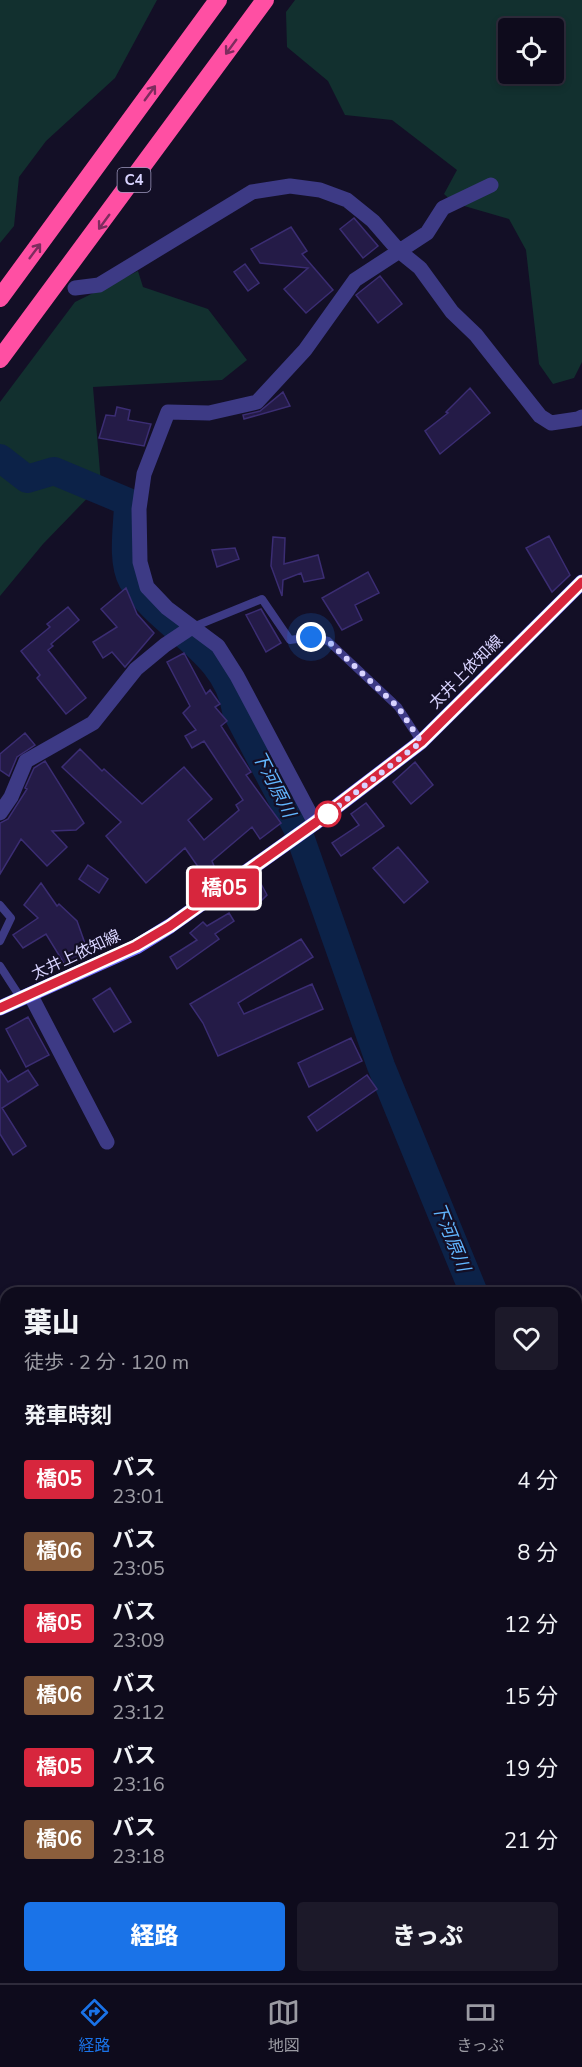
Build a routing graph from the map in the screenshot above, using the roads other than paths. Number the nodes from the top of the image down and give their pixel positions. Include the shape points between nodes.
1 (218, 0) edge
2 (265, 0) edge
3 (492, 185) dead end
4 (399, 251) junction
5 (75, 288) dead end
6 (0, 298) edge
7 (0, 359) edge
8 (582, 417) edge
9 (582, 582) edge
10 (192, 628) junction
11 (421, 742) junction
12 (0, 813) edge
13 (314, 824) junction
14 (0, 905) edge
15 (0, 941) edge
16 (0, 966) edge
17 (26, 998) junction
18 (0, 1008) edge
19 (107, 1142) dead end

6 -> 1 highway, C4
2 -> 7 highway, C4
3 - 4 street via 443,208 427,233
4 - 5 street via 373,221 346,200 320,190 290,186 252,192 99,285
4 - 8 street via 420,268 540,416 551,423
4 - 10 street via 355,280 305,350 257,402 209,413 168,412 144,474 138,538 140,562 147,587
9 - 11 main road, 太井上依知線
10 - 11 lane via 262,599 290,640 311,637 328,641 398,707
10 - 12 street via 136,669 93,723 26,761
10 - 13 street via 218,646 237,676
11 - 13 main road, 太井上依知線
13 - 17 main road, 太井上依知線 via 136,946
14 - 15 lane via 11,918
16 - 17 lane
17 - 18 main road, 太井上依知線
17 - 19 street

